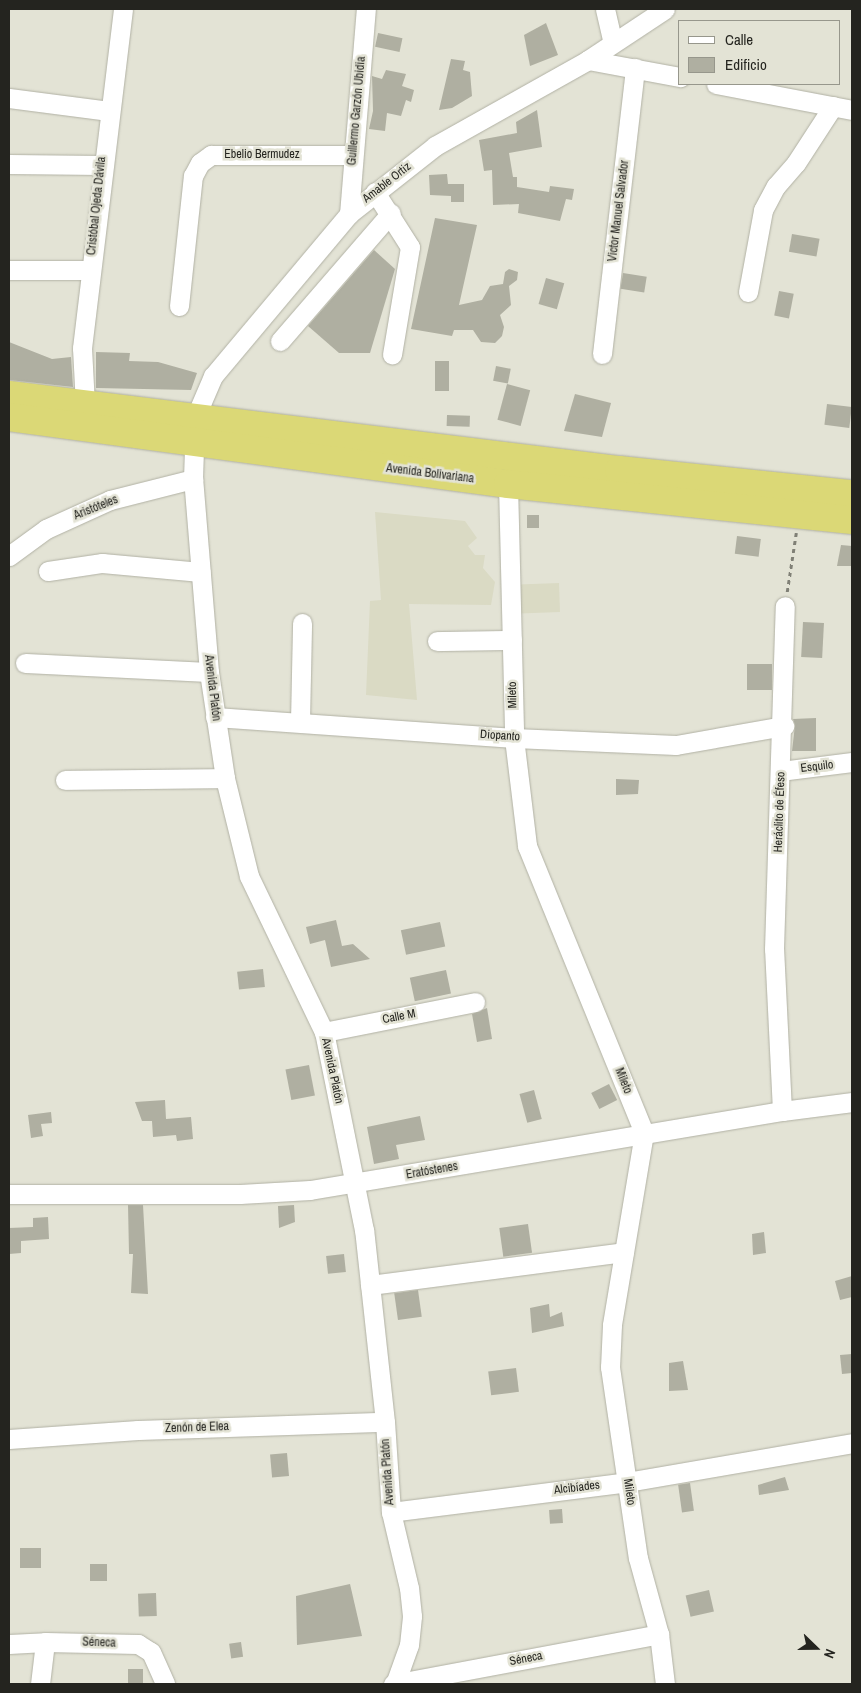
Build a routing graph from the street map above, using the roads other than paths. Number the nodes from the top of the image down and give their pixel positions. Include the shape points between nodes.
1 (123, 9) edge
2 (366, 9) edge
3 (605, 9) edge
4 (665, 9) edge
5 (613, 43) junction
6 (588, 60) junction
7 (636, 68) junction
8 (678, 77) edge
9 (721, 85) edge
10 (9, 98) edge
11 (833, 106) junction
12 (852, 110) edge
13 (109, 111) junction
14 (353, 154) junction
15 (9, 164) edge
16 (102, 165) junction
17 (375, 192) junction
18 (391, 213) junction
19 (349, 214) junction
20 (9, 270) edge
21 (90, 270) junction
22 (748, 292) dead end
23 (179, 306) dead end
24 (280, 341) dead end
25 (392, 354) dead end
26 (602, 354) dead end
27 (9, 394) edge
28 (86, 405) junction
29 (9, 417) edge
30 (195, 430) junction
31 (193, 480) junction
32 (508, 484) junction
33 (852, 494) edge
34 (852, 520) edge
35 (9, 556) edge
36 (48, 571) dead end
37 (201, 572) junction
38 (785, 606) road end
39 (302, 623) dead end
40 (512, 640) junction
41 (437, 641) dead end
42 (25, 663) dead end
43 (209, 672) junction
44 (215, 717) junction
45 (300, 722) junction
46 (784, 726) junction
47 (514, 738) junction
48 (852, 762) edge
49 (781, 771) junction
50 (226, 778) junction
51 (65, 780) dead end
52 (475, 1002) dead end
53 (324, 1032) junction
54 (852, 1102) edge
55 (782, 1111) junction
56 (644, 1133) junction
57 (355, 1184) junction
58 (9, 1194) edge
59 (624, 1252) junction
60 (370, 1285) junction
61 (385, 1422) junction
62 (9, 1438) edge
63 (852, 1443) edge
64 (627, 1482) junction
65 (391, 1512) junction
66 (659, 1634) junction
67 (44, 1642) junction
68 (9, 1644) edge
69 (40, 1684) edge
70 (165, 1684) edge
71 (395, 1684) edge
72 (665, 1684) edge

1 - 13 street, Cristóbal Ojeda Dávila
2 - 14 street, Guillermo Garzón Ubidia
3 - 5 street
4 - 5 street, Amable Ortiz
5 - 6 street, Amable Ortiz
6 - 7 street
6 - 17 street, Amable Ortiz via 435,146
7 - 8 street
7 - 26 street, Victor Manuel Salvador
9 - 11 street
10 - 13 street
11 - 12 street
11 - 22 street via 796,163 776,186 763,210
13 - 16 street, Cristóbal Ojeda Dávila
14 - 19 street, Guillermo Garzón Ubidia
14 - 23 street, Ebelio Bermudez via 211,155 200,163 193,176
15 - 16 street
16 - 21 street, Cristóbal Ojeda Dávila
17 - 18 street
17 - 19 street, Amable Ortiz
18 - 24 street
18 - 25 street via 410,247
19 - 30 street, Amable Ortiz via 213,376
20 - 21 street
21 - 28 street, Cristóbal Ojeda Dávila via 82,348
27 - 28 highway, Avenida Bolivariana
28 - 30 highway, Avenida Bolivariana
29 - 30 highway, Avenida Bolivariana
30 - 31 street, Avenida Platón
30 - 32 highway, Avenida Bolivariana
30 - 33 highway, Avenida Bolivariana
31 - 35 street, Aristóteles via 110,500 46,529
31 - 37 street, Avenida Platón
32 - 34 highway, Avenida Bolivariana
32 - 40 street, Mileto
36 - 37 street via 102,563
37 - 43 street, Avenida Platón
38 - 46 street, Heráclito de Éfeso
39 - 45 street
40 - 41 street
40 - 47 street, Mileto
42 - 43 street
43 - 44 street, Avenida Platón
44 - 45 street, Diopanto
44 - 50 street, Avenida Platón
45 - 47 street, Diopanto
46 - 47 street, Diopanto via 676,745
46 - 49 street, Heráclito de Éfeso
47 - 56 street, Mileto via 527,846
48 - 49 street, Esquilo
49 - 55 street, Heráclito de Éfeso via 774,949
50 - 51 street
50 - 53 street, Avenida Platón via 249,876
52 - 53 street, Calle M
53 - 57 street, Avenida Platón
54 - 55 street, Eratóstenes
55 - 56 street, Eratóstenes
56 - 57 street, Eratóstenes
56 - 59 street, Mileto
57 - 58 street, Eratóstenes via 240,1194
57 - 60 street, Avenida Platón
59 - 60 street
59 - 64 street, Mileto via 612,1325 610,1367
60 - 61 street, Avenida Platón
61 - 62 street, Zenón de Elea via 138,1430
61 - 65 street, Avenida Platón
63 - 64 street, Alcibíades
64 - 65 street, Alcibíades
64 - 66 street, Mileto via 638,1558
65 - 71 street, Avenida Platón via 409,1588 412,1616 409,1645
66 - 71 street, Séneca
66 - 72 street, Mileto
67 - 68 street, Séneca
67 - 69 street
67 - 70 street, Séneca via 147,1647

